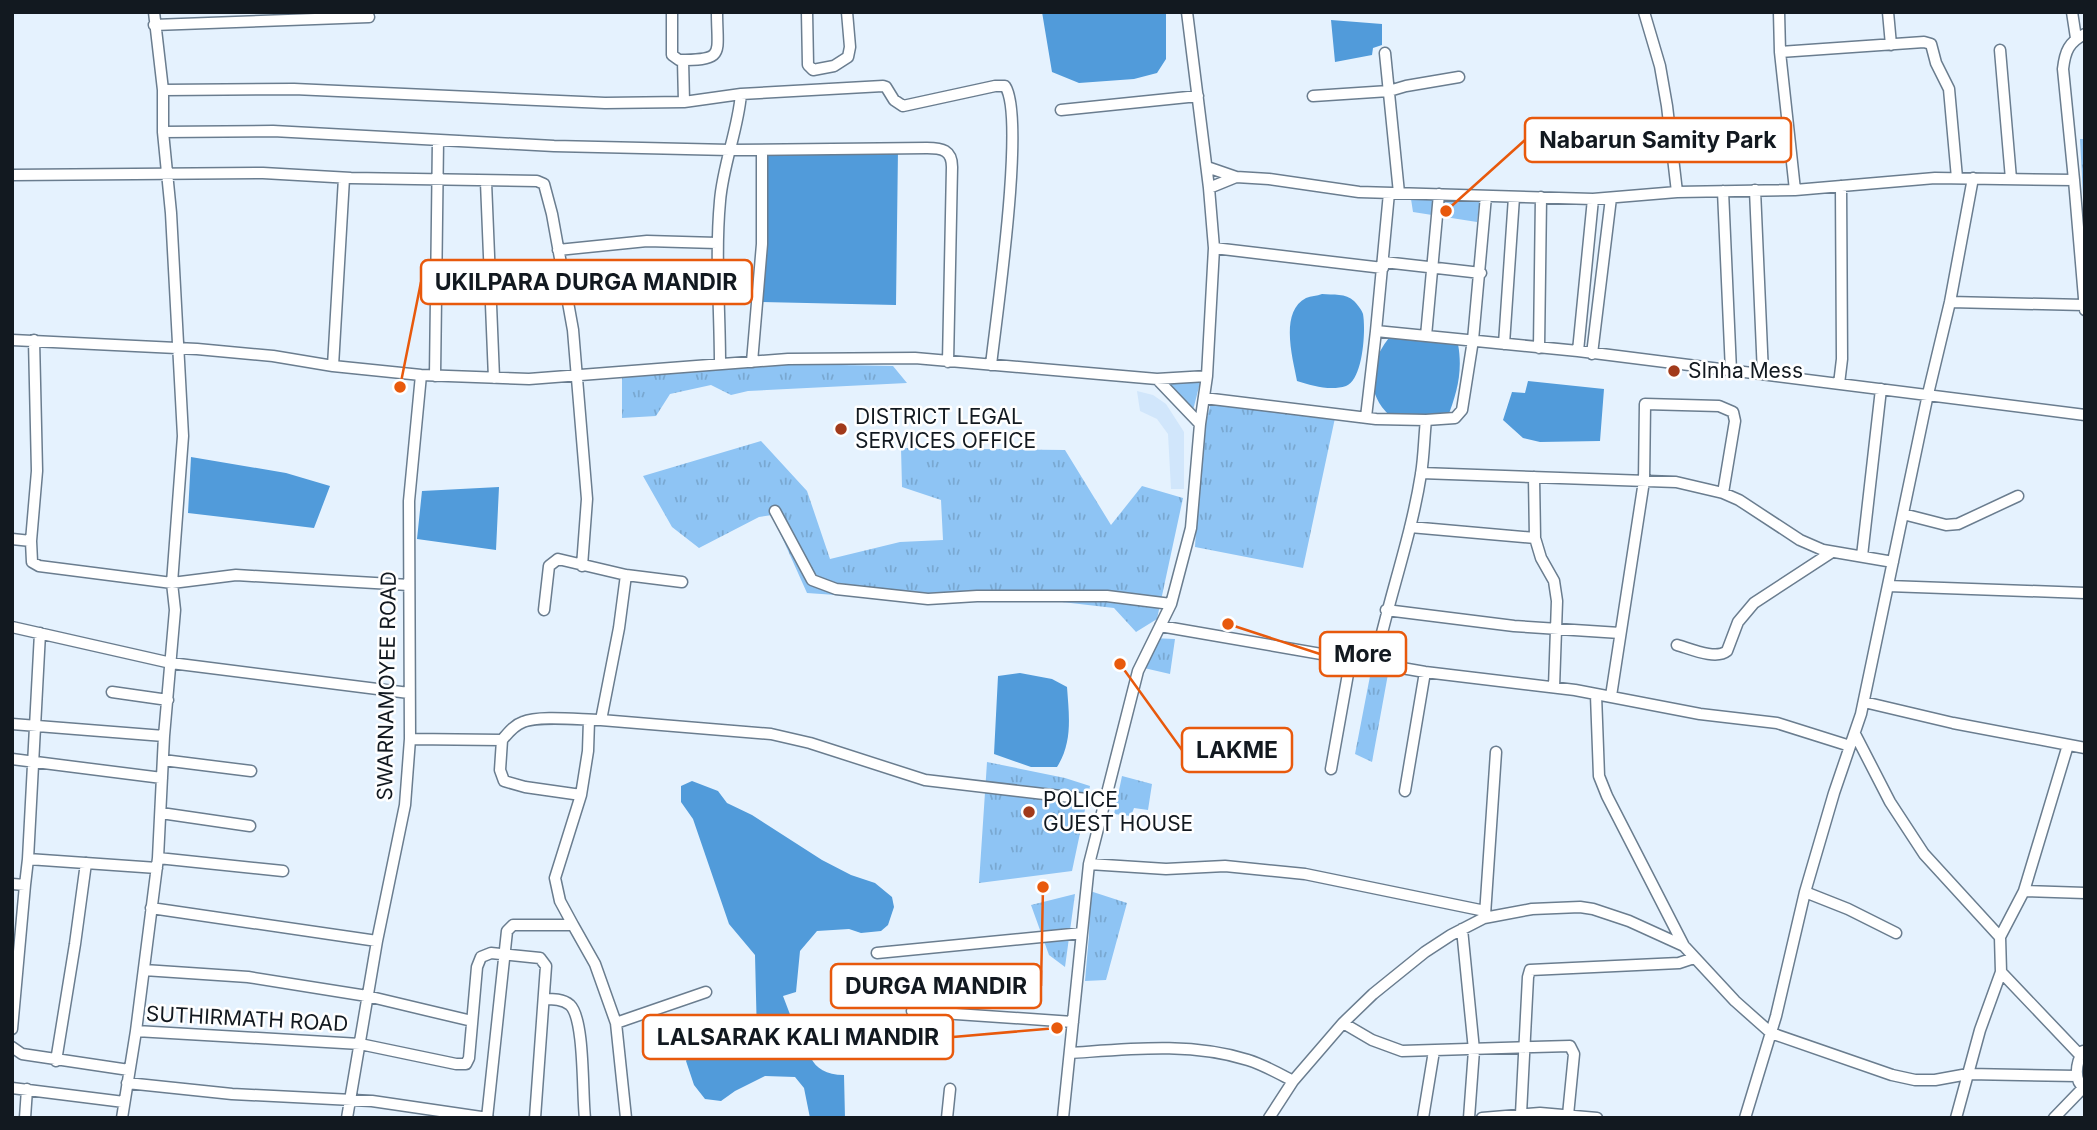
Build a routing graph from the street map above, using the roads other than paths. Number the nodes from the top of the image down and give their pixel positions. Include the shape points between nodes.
1 (154, 12) edge
2 (672, 12) edge
3 (718, 12) edge
4 (807, 12) edge
5 (847, 12) edge
6 (1187, 12) edge
7 (1644, 12) edge
8 (1779, 12) edge
9 (1888, 12) edge
10 (2072, 12) edge
11 (369, 17) dead end
12 (154, 25) junction
13 (2080, 36) edge
14 (1891, 45) junction
15 (2000, 50) dead end
16 (1780, 52) junction
17 (1385, 53) dead end
18 (683, 60) junction
19 (1459, 77) dead end
20 (163, 89) junction
21 (1389, 91) junction
22 (740, 94) junction
23 (1198, 96) junction
24 (1313, 96) dead end
25 (684, 102) junction
26 (1061, 110) dead end
27 (163, 132) junction
28 (438, 140) junction
29 (762, 149) junction
30 (730, 150) junction
31 (1207, 167) junction
32 (167, 172) junction
33 (12, 175) edge
34 (1236, 177) junction
35 (344, 178) junction
36 (1957, 178) junction
37 (1973, 178) junction
38 (2011, 178) junction
39 (2074, 180) junction
40 (436, 181) junction
41 (486, 182) junction
42 (1841, 186) junction
43 (1209, 188) junction
44 (1755, 190) junction
45 (1795, 190) junction
46 (1723, 191) junction
47 (1676, 192) junction
48 (1394, 193) junction
49 (1439, 194) junction
50 (1486, 196) junction
51 (1514, 197) junction
52 (1541, 197) junction
53 (1611, 198) junction
54 (1593, 199) junction
55 (717, 243) junction
56 (1214, 248) junction
57 (558, 250) junction
58 (1383, 265) junction
59 (1432, 267) junction
60 (1481, 273) junction
61 (1950, 302) junction
62 (2084, 305) edge
63 (2085, 312) edge
64 (1376, 331) junction
65 (1426, 336) junction
66 (12, 340) edge
67 (34, 340) junction
68 (1473, 340) junction
69 (1504, 344) junction
70 (179, 348) junction
71 (1539, 348) junction
72 (1578, 351) junction
73 (1592, 354) junction
74 (752, 362) junction
75 (948, 362) junction
76 (720, 364) junction
77 (991, 365) junction
78 (333, 366) junction
79 (1731, 371) junction
80 (1763, 374) junction
81 (421, 375) junction
82 (577, 375) junction
83 (435, 376) junction
84 (1207, 376) junction
85 (494, 378) junction
86 (1157, 379) junction
87 (1839, 383) junction
88 (1881, 388) junction
89 (1928, 394) junction
90 (1204, 398) junction
91 (2085, 415) edge
92 (1366, 417) junction
93 (1426, 420) junction
94 (1200, 424) junction
95 (1421, 473) junction
96 (1534, 477) junction
97 (1644, 481) junction
98 (1723, 494) junction
99 (2018, 496) dead end
100 (775, 510) dead end
101 (1903, 514) junction
102 (1410, 527) junction
103 (1535, 538) junction
104 (12, 539) edge
105 (32, 541) junction
106 (1832, 552) junction
107 (1862, 556) junction
108 (1893, 562) junction
109 (582, 566) junction
110 (626, 575) junction
111 (682, 582) dead end
112 (172, 583) junction
113 (409, 585) junction
114 (1888, 586) junction
115 (2085, 593) edge
116 (1171, 604) junction
117 (544, 610) dead end
118 (1386, 610) junction
119 (12, 626) edge
120 (1160, 626) junction
121 (1556, 629) junction
122 (40, 633) junction
123 (1620, 633) junction
124 (1678, 645) dead end
125 (1351, 657) junction
126 (171, 663) junction
127 (1374, 663) junction
128 (1425, 672) junction
129 (1554, 687) junction
130 (112, 692) dead end
131 (410, 693) junction
132 (1596, 695) junction
133 (1611, 696) junction
134 (167, 700) junction
135 (1864, 702) junction
136 (595, 720) junction
137 (12, 724) edge
138 (35, 727) junction
139 (1855, 734) junction
140 (164, 736) junction
141 (410, 739) junction
142 (502, 740) junction
143 (2068, 745) junction
144 (1850, 746) junction
145 (2085, 748) edge
146 (1496, 752) dead end
147 (12, 759) edge
148 (163, 760) junction
149 (33, 762) junction
150 (1331, 769) dead end
151 (251, 771) dead end
152 (162, 778) junction
153 (1405, 791) dead end
154 (582, 795) junction
155 (1104, 801) junction
156 (161, 813) junction
157 (250, 826) dead end
158 (28, 859) junction
159 (86, 863) junction
160 (157, 863) junction
161 (1088, 864) junction
162 (283, 871) dead end
163 (12, 884) edge
164 (25, 885) junction
165 (2024, 891) junction
166 (1805, 892) junction
167 (2085, 893) edge
168 (151, 908) junction
169 (1485, 914) junction
170 (573, 925) junction
171 (1462, 929) junction
172 (1082, 933) junction
173 (1896, 933) dead end
174 (2000, 937) junction
175 (377, 941) junction
176 (1684, 946) junction
177 (877, 953) dead end
178 (503, 954) junction
179 (1694, 958) junction
180 (144, 970) junction
181 (2000, 972) junction
182 (706, 992) dead end
183 (367, 996) junction
184 (544, 999) junction
185 (912, 1011) dead end
186 (472, 1021) junction
187 (1073, 1022) junction
188 (616, 1023) junction
189 (1343, 1023) junction
190 (12, 1029) edge
191 (136, 1031) junction
192 (1771, 1033) junction
193 (360, 1044) junction
194 (12, 1047) edge
195 (1525, 1047) junction
196 (1474, 1049) junction
197 (1434, 1051) junction
198 (1070, 1053) junction
199 (2083, 1053) edge
200 (56, 1061) junction
201 (129, 1070) junction
202 (1968, 1074) junction
203 (2077, 1076) junction
204 (1293, 1081) junction
205 (127, 1083) junction
206 (12, 1088) edge
207 (27, 1089) junction
208 (950, 1089) dead end
209 (2084, 1089) edge
210 (351, 1101) junction
211 (124, 1102) junction
212 (1521, 1114) junction
213 (1540, 1115) edge
214 (1568, 1115) junction
215 (1582, 1117) edge
216 (25, 1118) edge
217 (122, 1118) edge
218 (347, 1118) edge
219 (487, 1118) edge
220 (535, 1118) edge
221 (585, 1118) edge
222 (626, 1118) edge
223 (947, 1118) edge
224 (1063, 1118) edge
225 (1269, 1118) edge
226 (1423, 1118) edge
227 (1469, 1118) edge
228 (1482, 1118) edge
229 (1597, 1118) edge
230 (1745, 1118) edge
231 (1956, 1118) edge
232 (2054, 1118) edge

1 - 12 street
2 - 18 street via 672,55
3 - 18 street via 715,54 708,60
4 - 5 street via 808,65 813,70 834,66 848,57
6 - 23 street
7 - 47 street via 1665,93
8 - 16 street
9 - 14 street
10 - 13 street
11 - 12 street
12 - 20 street
13 - 39 street via 2069,45 2063,69
14 - 16 street
14 - 36 street via 1924,42 1932,47 1950,96
15 - 38 street
16 - 45 street
17 - 21 street
18 - 25 street
19 - 21 street
20 - 25 street
20 - 27 street
21 - 24 street
21 - 48 street
22 - 25 street
22 - 30 street
22 - 77 street via 883,86 902,106 1006,87 1012,105 1010,202
23 - 26 street
23 - 31 street
27 - 28 street via 272,131
27 - 32 street
28 - 30 street
28 - 40 street
29 - 30 street
29 - 74 street via 762,244
29 - 75 street via 936,148 950,154
30 - 55 street
31 - 34 street
31 - 43 street
32 - 33 street
32 - 35 street
32 - 70 street
34 - 43 street
34 - 48 street
35 - 40 street
35 - 78 street
36 - 37 street
36 - 42 street
37 - 38 street
37 - 61 street
38 - 39 street
39 - 62 street
40 - 41 street
40 - 83 street
41 - 57 street via 544,184
41 - 85 street
42 - 45 street
42 - 87 street
43 - 56 street
44 - 45 street
44 - 46 street
44 - 80 street
46 - 47 street
46 - 79 street
47 - 53 street
48 - 49 street
48 - 58 street
49 - 50 street
49 - 59 street
50 - 51 street
50 - 60 street
51 - 52 street
51 - 69 street
52 - 54 street
52 - 71 street
53 - 54 street
53 - 73 street
54 - 72 street
55 - 57 street via 647,241
55 - 76 street
56 - 58 street
56 - 84 street
57 - 82 street
58 - 59 street
58 - 64 street
59 - 60 street
59 - 65 street
60 - 68 street
61 - 62 street
61 - 89 street
62 - 63 street
64 - 65 street
64 - 92 street
65 - 68 street
66 - 67 street
67 - 70 street
67 - 105 street via 37,471
68 - 69 street
68 - 93 street via 1462,410 1455,418
69 - 71 street
70 - 78 street
70 - 112 street via 183,436
71 - 72 street
72 - 73 street
73 - 79 street
74 - 75 street via 915,358
74 - 76 street
75 - 77 street
76 - 82 street
77 - 86 street
78 - 81 street
79 - 80 street
80 - 87 street
81 - 83 street
81 - 113 street, SWARNAMOYEE ROAD via 409,500
82 - 85 street
82 - 109 street via 587,499
83 - 85 street
84 - 86 street
84 - 90 street
86 - 94 street
87 - 88 street
88 - 89 street
88 - 107 street
89 - 91 street
89 - 101 street
90 - 92 street
90 - 94 street
92 - 93 street
93 - 95 street
94 - 116 street via 1191,528
95 - 96 street
95 - 102 street
96 - 97 street
96 - 103 street
97 - 98 street via 1676,482
97 - 98 street via 1645,404 1719,406 1735,416
97 - 123 street
98 - 106 street via 1800,540
99 - 101 street via 1958,524
100 - 116 street via 812,580 836,589 928,599 1107,596
101 - 108 street
102 - 103 street
102 - 118 street
103 - 121 street via 1555,585
104 - 105 street
105 - 112 street via 32,562 39,566
106 - 107 street
106 - 124 street via 1754,603 1738,622 1724,654
107 - 108 street
108 - 114 street
109 - 110 street
109 - 117 street via 558,559 551,563
110 - 111 street
110 - 136 street via 619,628
112 - 113 street via 236,575
112 - 126 street
113 - 131 street, SWARNAMOYEE ROAD
114 - 115 street
114 - 135 street
116 - 120 street
118 - 121 street
118 - 127 street
119 - 122 street
120 - 125 street
120 - 155 street via 1139,671
121 - 123 street
121 - 129 street
122 - 126 street
122 - 138 street
123 - 133 street
125 - 127 street
125 - 150 street
126 - 131 street
126 - 134 street
127 - 128 street
128 - 129 street
128 - 153 street
129 - 132 street
130 - 134 street
131 - 141 street, SWARNAMOYEE ROAD
132 - 133 street
132 - 176 street via 1599,776
133 - 144 street via 1777,723
134 - 140 street
135 - 139 street
135 - 143 street
136 - 142 street via 525,721
136 - 154 street
136 - 155 street via 771,734 925,780
137 - 138 street
138 - 140 street
138 - 149 street
139 - 144 street
139 - 174 street via 1890,802 1924,854
140 - 148 street
141 - 142 street
141 - 175 street, SWARNAMOYEE ROAD via 405,805
142 - 154 street via 504,781
143 - 145 street
143 - 165 street
144 - 166 street
146 - 169 street
147 - 149 street
148 - 151 street
148 - 152 street
149 - 152 street
149 - 158 street
152 - 156 street
154 - 170 street via 555,878 560,901
155 - 161 street
156 - 157 street
156 - 160 street
158 - 159 street
158 - 164 street
159 - 160 street
159 - 200 street
160 - 162 street
160 - 168 street
161 - 169 street via 1166,869 1225,866 1305,874
161 - 172 street
163 - 164 street
164 - 190 street
165 - 167 street
165 - 174 street
166 - 173 street
166 - 192 street
168 - 175 street
168 - 180 street
169 - 171 street
169 - 176 street via 1592,909
170 - 178 street via 513,925 506,931
170 - 188 street via 595,964
171 - 189 street via 1425,952
171 - 196 street
172 - 177 street
172 - 187 street
174 - 181 street
175 - 183 street, SWARNAMOYEE ROAD
176 - 179 street
178 - 184 street via 544,961
178 - 186 street via 488,954 479,961
178 - 219 street
179 - 192 street
179 - 195 street via 1679,963 1533,968 1528,977
180 - 183 street via 247,977
180 - 191 street
181 - 199 street
181 - 202 street
182 - 188 street
183 - 186 street
183 - 193 street, SWARNAMOYEE ROAD
184 - 220 street
184 - 221 street via 561,1000 576,1013
185 - 187 street
186 - 193 street, SUTHIRMATH ROAD via 469,1058 462,1064
187 - 198 street
188 - 222 street
189 - 197 street via 1402,1051
189 - 204 street
191 - 193 street, SUTHIRMATH ROAD
191 - 201 street, SUTHIRMATH ROAD
192 - 202 street via 1915,1080
192 - 230 street
193 - 210 street, SWARNAMOYEE ROAD
194 - 200 street via 22,1054
195 - 196 street
195 - 212 street
195 - 214 street via 1566,1045 1572,1049
196 - 197 street
196 - 227 street
197 - 226 street
198 - 204 street via 1207,1050 1250,1060
198 - 224 street
199 - 203 street
200 - 201 street
201 - 205 street, SUTHIRMATH ROAD
202 - 203 street
202 - 231 street
203 - 209 street
204 - 225 street
205 - 210 street
205 - 211 street, SUTHIRMATH ROAD
206 - 207 street
207 - 211 street
207 - 216 street
208 - 223 street
209 - 232 street
210 - 218 street, SWARNAMOYEE ROAD
210 - 219 street
211 - 217 street, SUTHIRMATH ROAD
212 - 213 street
212 - 228 street
213 - 214 street
214 - 215 street
215 - 229 street

